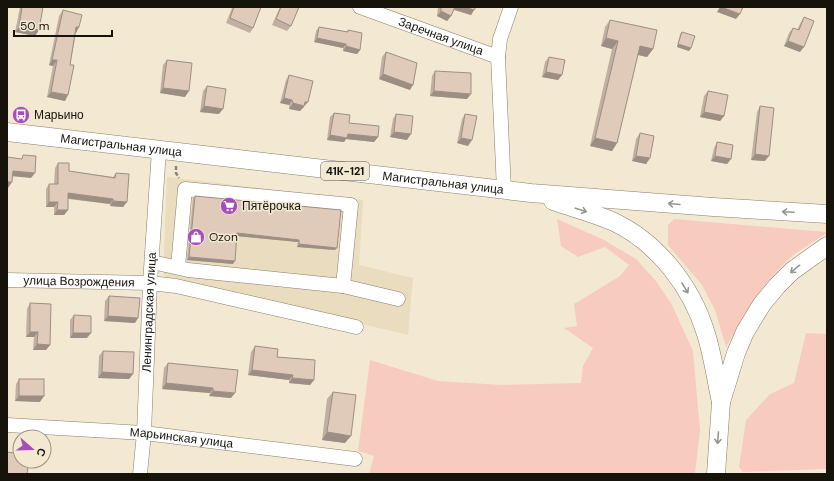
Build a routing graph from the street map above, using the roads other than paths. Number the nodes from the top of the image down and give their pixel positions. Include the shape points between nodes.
1 (360, 7) edge
2 (511, 7) edge
3 (498, 57) junction
4 (7, 132) edge
5 (159, 150) junction
6 (504, 190) junction
7 (531, 192) junction
8 (827, 214) edge
9 (827, 246) edge
10 (152, 262) junction
11 (178, 268) junction
12 (7, 280) edge
13 (150, 283) junction
14 (343, 286) junction
15 (398, 299) dead end
16 (356, 327) dead end
17 (721, 402) junction
18 (7, 425) edge
19 (144, 433) junction
20 (355, 459) dead end
21 (140, 474) edge
22 (716, 474) edge

1 - 3 street, Заречная улица
2 - 3 street via 500,40
3 - 6 street
4 - 5 main road, Магистральная улица / 41К-121
5 - 6 main road, Магистральная улица / 41К-121
5 - 10 street, Ленинградская улица
6 - 7 main road, Магистральная улица / 41К-121
8 -> 7 main road, Магистральная улица via 713,208
7 -> 17 main road via 614,222 635,234 662,257 689,294 706,333
9 -> 17 main road via 792,271 762,304 736,353
10 - 11 street
10 - 13 street, Ленинградская улица
11 - 14 street
11 - 14 street via 185,189 351,205
12 - 13 street, улица Возрождения
13 - 16 street, улица Возрождения via 176,286
13 - 19 street, Ленинградская улица
14 - 15 street
17 -> 22 main road
18 - 19 street, Марьинская улица
19 - 20 street, Марьинская улица
19 - 21 street, Ленинградская улица

